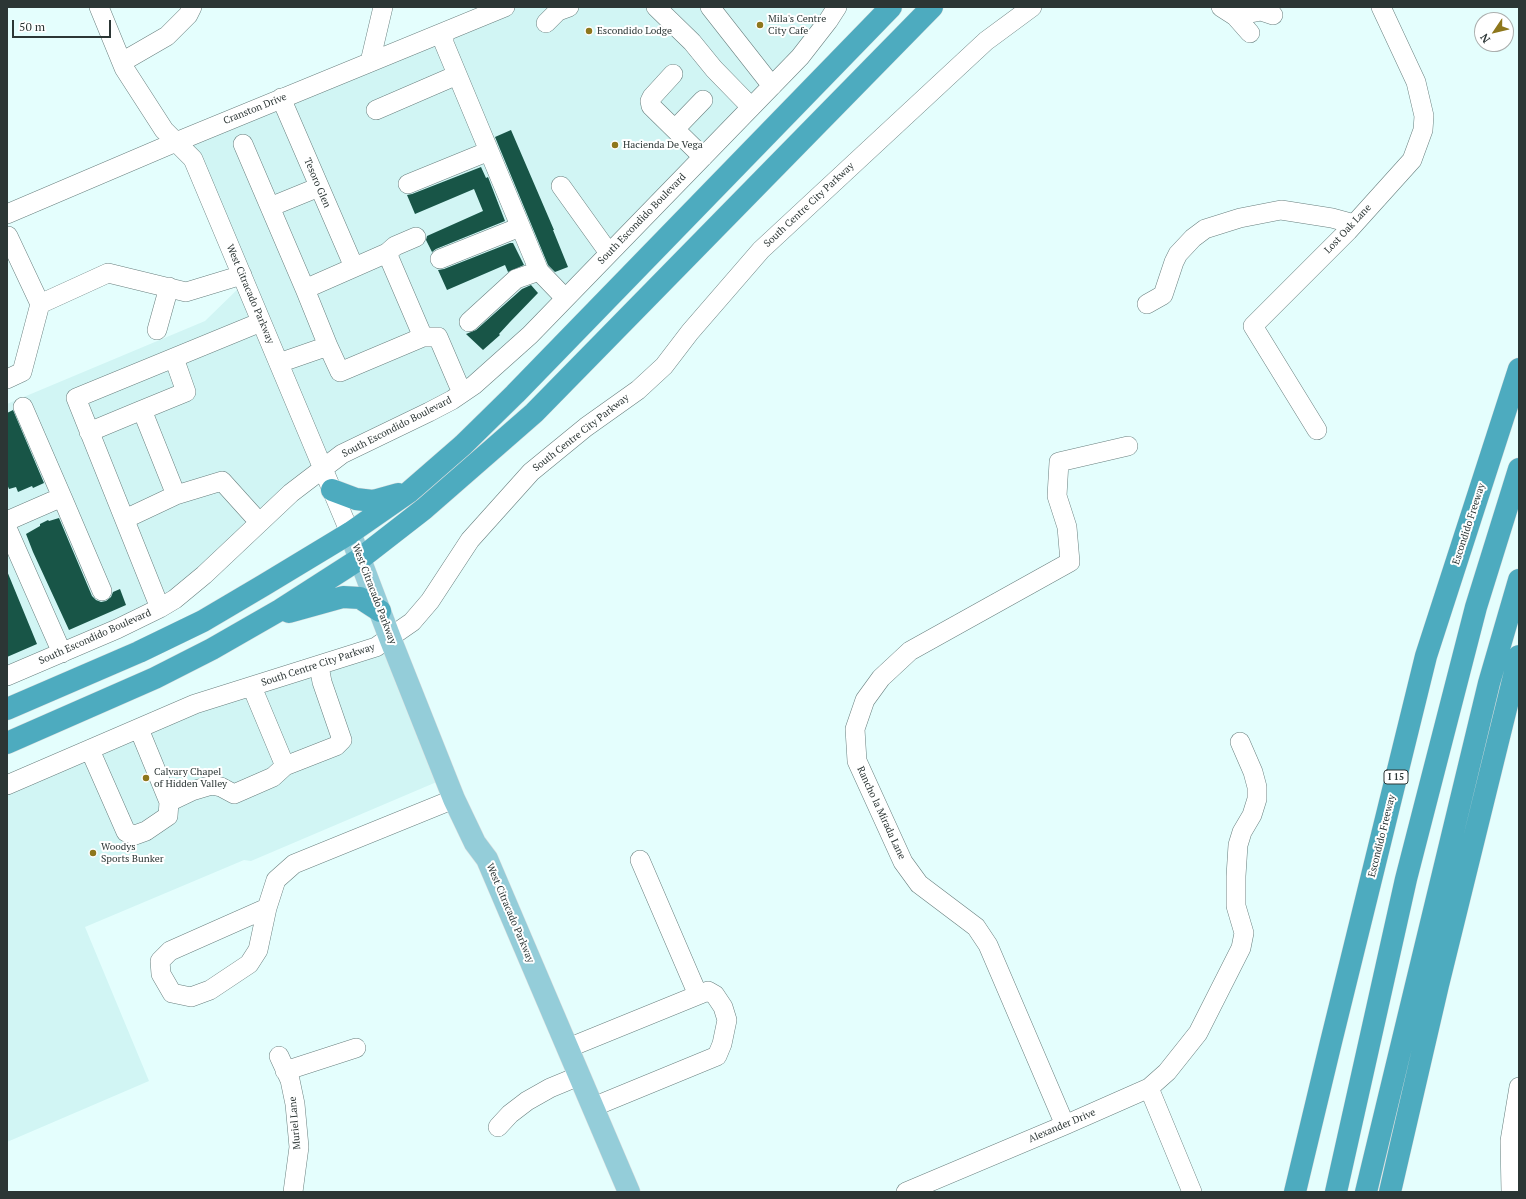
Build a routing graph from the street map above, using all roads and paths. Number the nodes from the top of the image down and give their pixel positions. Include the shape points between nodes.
1 (100, 7) edge
2 (192, 7) edge
3 (383, 7) edge
4 (505, 7) edge
5 (570, 7) edge
6 (656, 7) edge
7 (710, 7) edge
8 (837, 7) edge
9 (891, 7) edge
10 (932, 7) edge
11 (1032, 7) edge
12 (1381, 7) edge
13 (1228, 12) edge
14 (1273, 16) dead end
15 (546, 23) dead end
16 (444, 32) junction
17 (1250, 33) dead end
18 (122, 62) junction
19 (370, 62) junction
20 (673, 74) dead end
21 (457, 75) junction
22 (772, 86) junction
23 (281, 98) junction
24 (703, 100) dead end
25 (751, 107) junction
26 (376, 110) dead end
27 (675, 129) junction
28 (176, 142) junction
29 (243, 144) dead end
30 (488, 151) junction
31 (703, 157) junction
32 (408, 184) dead end
33 (561, 186) dead end
34 (319, 187) junction
35 (270, 207) junction
36 (7, 213) edge
37 (1354, 224) junction
38 (520, 227) junction
39 (8, 236) edge
40 (416, 237) dead end
41 (387, 253) junction
42 (609, 253) junction
43 (440, 259) dead end
44 (354, 267) junction
45 (539, 270) junction
46 (242, 276) junction
47 (169, 287) junction
48 (305, 289) junction
49 (565, 298) junction
50 (40, 304) junction
51 (1147, 304) dead end
52 (261, 322) junction
53 (469, 322) dead end
54 (157, 330) dead end
55 (423, 337) junction
56 (328, 346) junction
57 (174, 358) junction
58 (278, 363) junction
59 (1519, 369) edge
60 (7, 379) edge
61 (462, 393) junction
62 (23, 406) dead end
63 (142, 410) junction
64 (1317, 430) dead end
65 (89, 432) junction
66 (1128, 446) dead end
67 (323, 468) junction
68 (1519, 469) edge
69 (332, 490) junction
70 (409, 492) junction
71 (176, 495) junction
72 (62, 497) junction
73 (125, 519) junction
74 (7, 521) edge
75 (259, 522) junction
76 (7, 528) edge
77 (350, 532) junction
78 (361, 558) junction
79 (1519, 580) edge
80 (102, 591) dead end
81 (160, 608) junction
82 (380, 611) junction
83 (265, 619) junction
84 (390, 638) junction
85 (62, 653) junction
86 (1519, 656) edge
87 (319, 666) junction
88 (7, 676) edge
89 (252, 686) junction
90 (7, 709) edge
91 (139, 729) junction
92 (1240, 742) dead end
93 (7, 743) edge
94 (90, 750) junction
95 (285, 766) junction
96 (7, 785) edge
97 (454, 799) junction
98 (169, 802) junction
99 (640, 860) dead end
100 (267, 908) junction
101 (698, 995) junction
102 (356, 1048) dead end
103 (568, 1048) junction
104 (579, 1076) junction
105 (1519, 1087) edge
106 (1149, 1088) junction
107 (593, 1107) junction
108 (1065, 1125) junction
109 (498, 1127) dead end
110 (293, 1192) edge
111 (629, 1192) edge
112 (906, 1192) edge
113 (1192, 1192) edge
114 (1295, 1192) edge
115 (1336, 1192) edge
116 (1366, 1192) edge
117 (1390, 1192) edge
118 (1510, 1192) edge

1 - 18 street, West Citracado Parkway
2 - 18 street via 188,15 167,36
3 - 19 street
4 - 16 street, Cranston Drive
5 - 15 street via 558,11
6 - 25 street
7 - 22 street
8 - 22 street, South Escondido Boulevard via 800,57
9 - 70 highway via 515,394 463,445
10 - 78 highway via 534,413 424,509
11 - 84 street, South Centre City Parkway via 986,41 761,250 658,371 638,390 586,427 531,472 470,540 430,601 412,622
12 - 37 street, Lost Oak Lane via 1416,82 1424,116 1423,130 1412,160
13 - 14 street via 1261,11
13 - 17 street
16 - 19 street, Cranston Drive
16 - 21 street via 444,43
18 - 28 street, West Citracado Parkway via 164,130
19 - 23 street, Cranston Drive
20 - 27 street via 650,101 651,106
21 - 26 street
21 - 30 street
22 - 25 street, South Escondido Boulevard
23 - 28 street, Cranston Drive
23 - 34 street, Tesoro Glen
24 - 27 street
25 - 31 street, South Escondido Boulevard
27 - 31 street
28 - 36 street, Cranston Drive
28 - 46 street, West Citracado Parkway via 193,159
29 - 35 street
30 - 32 street
30 - 38 street
31 - 42 street, South Escondido Boulevard
33 - 42 street
34 - 35 street
34 - 44 street, Tesoro Glen
35 - 48 street
37 - 51 street via 1281,210 1240,218 1205,229 1178,254 1163,295
37 - 64 street, Lost Oak Lane via 1253,326
38 - 43 street
38 - 45 street
39 - 50 street
40 - 41 street via 395,246
41 - 44 street
41 - 55 street
42 - 49 street, South Escondido Boulevard
44 - 48 street
45 - 49 street
45 - 53 street via 516,279
46 - 47 street via 186,292
46 - 52 street, West Citracado Parkway
47 - 50 street via 108,273
47 - 54 street
48 - 56 street
49 - 61 street, South Escondido Boulevard via 502,362
50 - 60 street via 22,372
52 - 57 street
52 - 58 street, West Citracado Parkway
55 - 56 street via 340,372
55 - 61 street via 438,337
56 - 58 street
57 - 63 street via 186,392
57 - 65 street via 76,398
58 - 67 street, West Citracado Parkway
59 - 114 highway, Escondido Freeway / I 15 via 1426,656
61 - 67 street, South Escondido Boulevard via 344,453
62 - 72 street
63 - 65 street
63 - 71 street
65 - 73 street
66 - 108 street, Rancho la Mirada Lane via 1059,462 1057,496 1067,527 1070,562 910,651 881,678 865,700 855,729 857,761 903,862 920,884 976,927 988,945
67 - 69 street, West Citracado Parkway
67 - 75 street, South Escondido Boulevard
68 - 115 highway via 1476,607 1408,872
69 - 70 highway via 356,499 373,501
69 - 77 street, West Citracado Parkway
70 - 77 highway
71 - 73 street
71 - 75 street via 222,482
72 - 74 street
72 - 80 street
73 - 81 street
75 - 81 street, South Escondido Boulevard via 204,575
76 - 85 street
77 - 78 main road, West Citracado Parkway
77 - 90 highway via 203,621 139,652
78 - 82 main road, West Citracado Parkway
78 - 83 highway
79 - 116 highway via 1488,683
81 - 85 street, South Escondido Boulevard via 118,630
82 - 83 highway via 360,598 343,597
82 - 84 main road, West Citracado Parkway
83 - 93 highway via 155,678
84 - 87 street, South Centre City Parkway via 376,647
84 - 97 main road, West Citracado Parkway
85 - 88 street, South Escondido Boulevard
86 - 117 highway
87 - 89 street, South Centre City Parkway
87 - 95 street via 342,740 336,746
89 - 91 street, South Centre City Parkway via 195,704
89 - 95 street
91 - 94 street, South Centre City Parkway
91 - 98 street
92 - 106 street, Alexander Drive via 1257,786 1257,799 1252,815 1238,845 1236,906 1244,934 1241,948 1198,1033 1167,1072
94 - 96 street, South Centre City Parkway
94 - 98 street via 126,832 135,835 146,831 168,816
95 - 98 street via 273,777 234,794 212,785
97 - 100 street via 294,864 276,880
97 - 103 main road, West Citracado Parkway via 475,843 487,859
99 - 101 street
100 - 100 street via 170,951 160,961 161,974 172,993 191,996 210,990 249,964 258,950
101 - 103 street
101 - 107 street via 708,992 715,994 723,1007 727,1020 717,1056
102 - 110 street, Muriel Lane via 282,1064 290,1080 295,1104 299,1147
103 - 104 main road, West Citracado Parkway
104 - 107 main road, West Citracado Parkway
104 - 109 street via 527,1101
105 - 118 street via 1510,1141
106 - 108 street, Alexander Drive
106 - 113 street
107 - 111 main road, West Citracado Parkway
108 - 112 street, Alexander Drive

